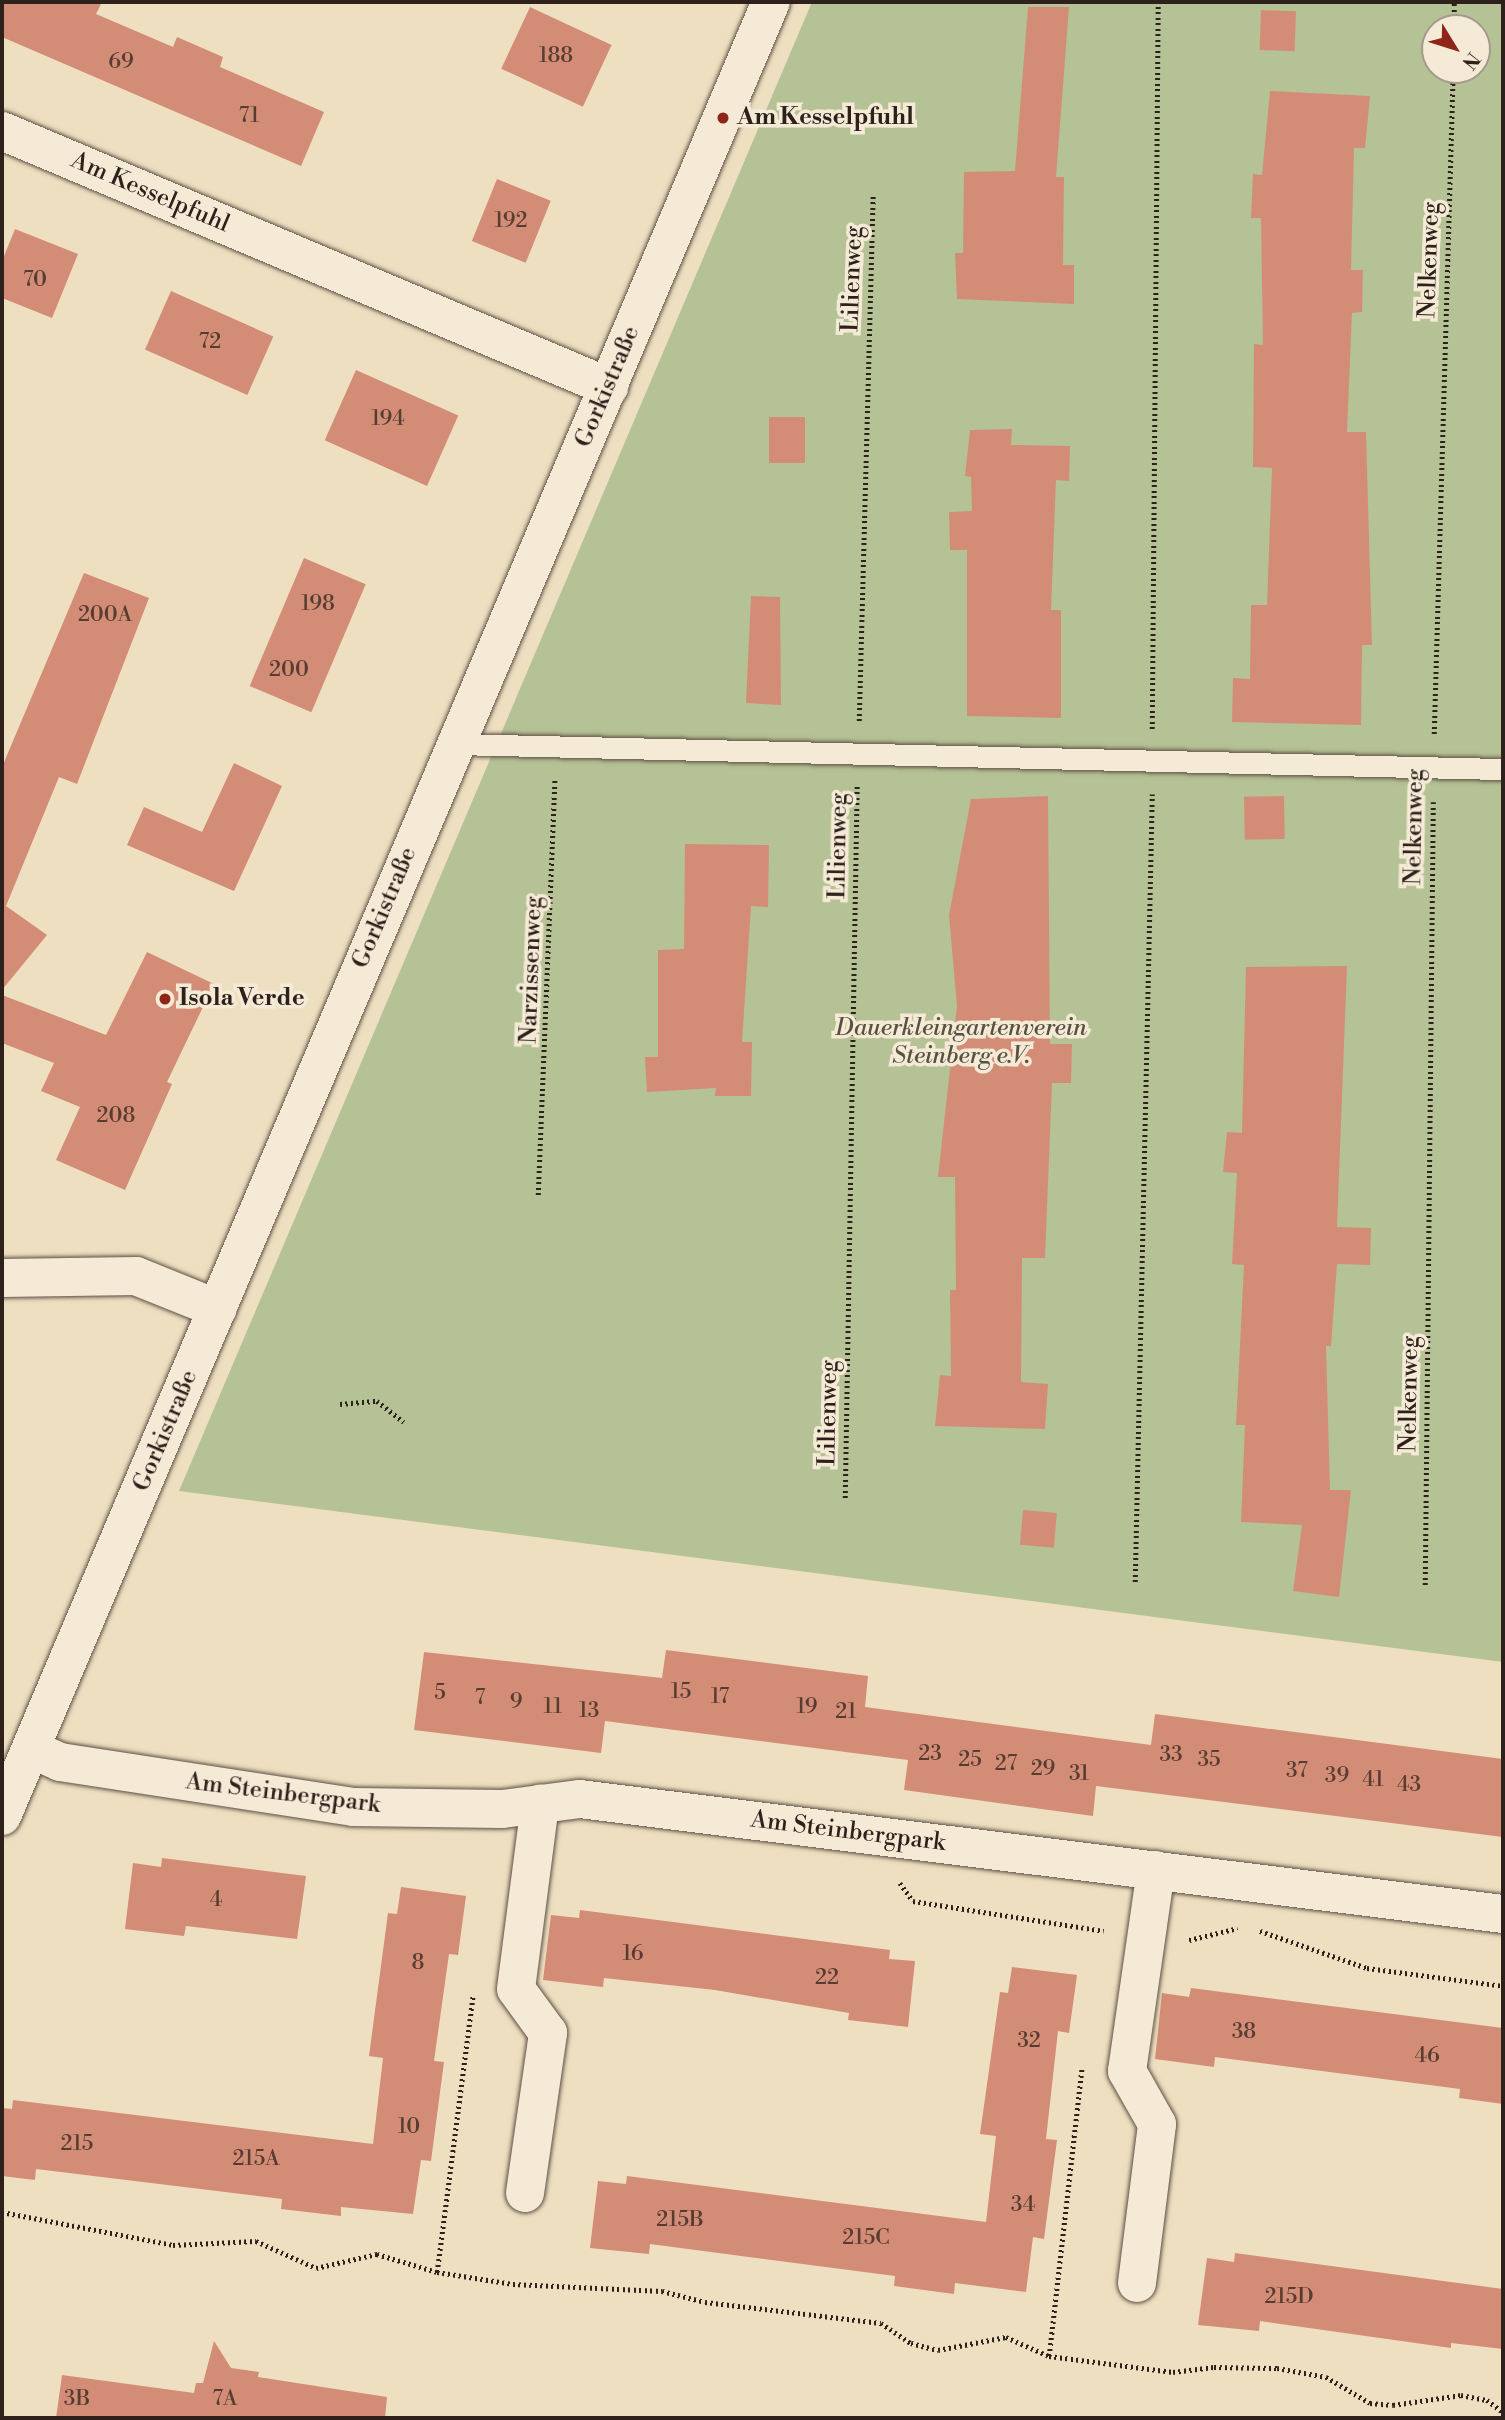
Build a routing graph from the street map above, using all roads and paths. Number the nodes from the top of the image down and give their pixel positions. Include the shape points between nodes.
1 (771, 2) edge
2 (1452, 84) edge
3 (2, 131) edge
4 (873, 195) dead end
5 (609, 387) junction
6 (455, 744) junction
7 (555, 747) junction
8 (858, 755) junction
9 (1433, 768) junction
10 (1503, 769) edge
11 (538, 1195) dead end
12 (2, 1278) edge
13 (218, 1309) junction
14 (340, 1404) dead end
15 (404, 1422) dead end
16 (845, 1498) dead end
17 (1425, 1585) dead end
18 (31, 1749) junction
19 (540, 1804) junction
20 (2, 1816) edge
21 (1156, 1870) junction
22 (893, 1872) dead end
23 (1503, 1914) edge
24 (1146, 1938) junction
25 (518, 1976) junction
26 (1503, 1986) edge
27 (1130, 2049) junction
28 (525, 2193) dead end
29 (2, 2212) edge
30 (437, 2272) junction
31 (1138, 2283) dead end
32 (1049, 2356) junction
33 (1503, 2412) edge

1 - 5 street, Gorkistraße
2 - 9 path, Nelkenweg
3 - 5 street, Am Kesselpfuhl
4 - 8 path, Lilienweg
5 - 6 street, Gorkistraße
6 - 7 lane
6 - 13 street, Gorkistraße
7 - 8 lane
7 - 11 path, Narzissenweg
8 - 9 lane
8 - 16 path, Lilienweg
9 - 10 lane
9 - 17 path, Nelkenweg
12 - 13 street via 136,1276
13 - 18 street, Gorkistraße
14 - 15 path via 377,1401
18 - 19 street, Am Steinbergpark via 60,1762 354,1807
18 - 20 street, Gorkistraße
19 - 21 street, Am Steinbergpark via 580,1799
19 - 25 street
21 - 23 street, Am Steinbergpark
21 - 24 street
22 - 24 path via 913,1901
24 - 26 path via 1187,1941 1235,1927 1277,1933 1367,1968
24 - 27 street
25 - 28 street via 516,1989 548,2034
25 - 30 path via 477,1971
27 - 31 street via 1127,2071 1157,2124
27 - 32 path via 1084,2045
29 - 30 path via 173,2245 256,2241 316,2268 377,2254
30 - 32 path via 513,2284 662,2291 705,2302 881,2323 911,2343 938,2350 1006,2337
32 - 33 path via 1172,2372 1277,2368 1326,2377 1370,2403 1393,2405 1461,2395 1487,2400

